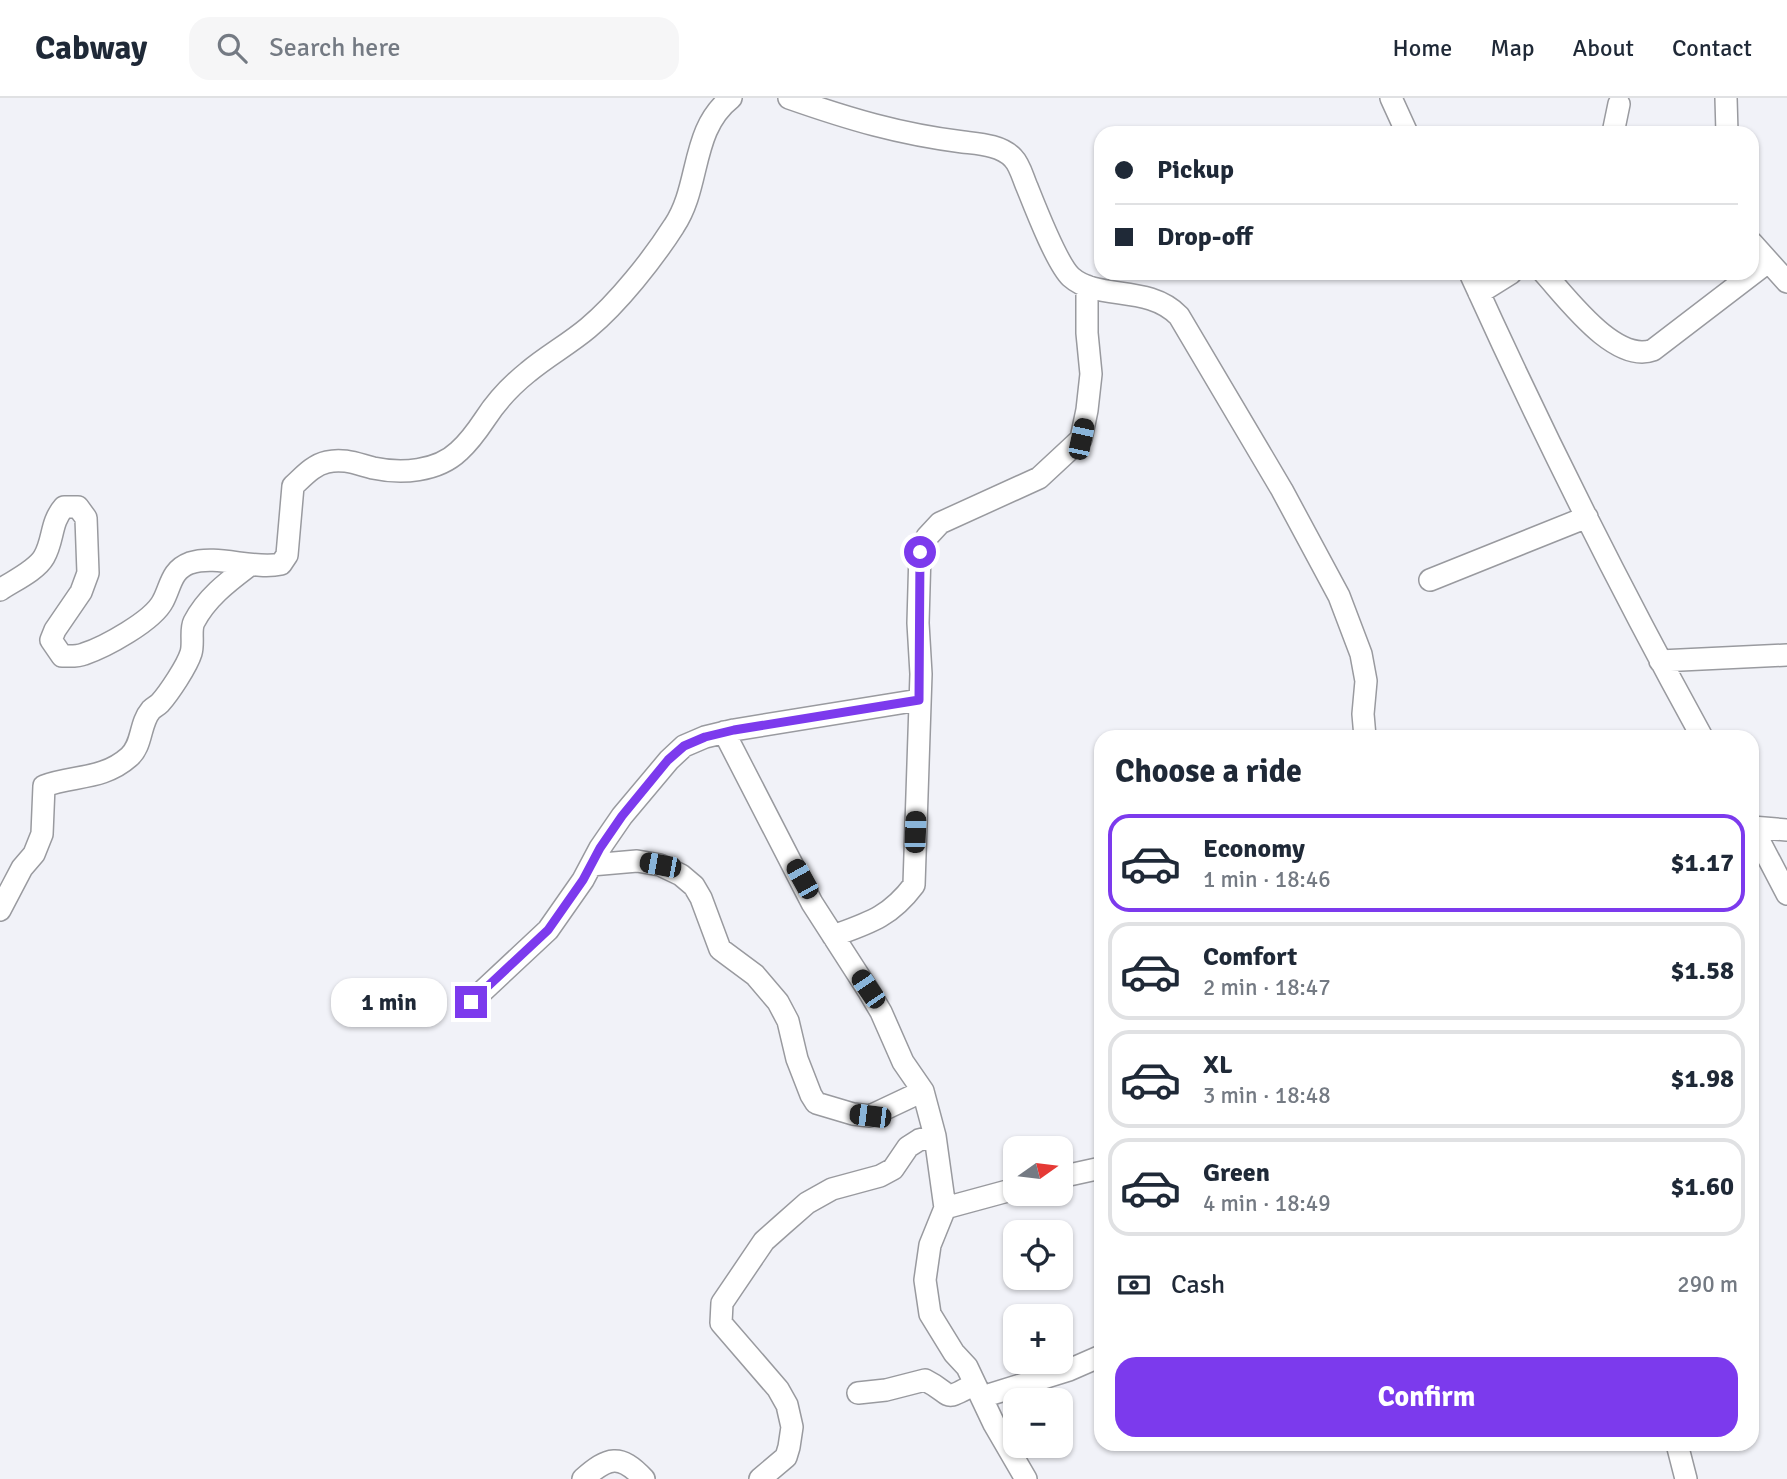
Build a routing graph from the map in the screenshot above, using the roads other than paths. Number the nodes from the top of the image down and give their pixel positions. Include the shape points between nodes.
1 (731, 98) edge
2 (789, 98) edge
3 (1391, 98) edge
4 (1726, 98) edge
5 (1619, 104) dead end
6 (1404, 126) edge
7 (1614, 126) edge
8 (1727, 126) edge
9 (1759, 251) edge
10 (1768, 262) junction
11 (1759, 270) edge
12 (1551, 280) edge
13 (1748, 280) edge
14 (1787, 282) edge
15 (1475, 283) edge
16 (1087, 286) junction
17 (1587, 517) junction
18 (250, 565) junction
19 (1430, 580) dead end
20 (0, 590) edge
21 (1787, 655) edge
22 (1660, 661) junction
23 (919, 700) junction
24 (1364, 730) edge
25 (1698, 730) edge
26 (724, 732) junction
27 (1759, 828) edge
28 (1787, 830) edge
29 (1759, 840) edge
30 (591, 865) junction
31 (1787, 894) edge
32 (0, 910) edge
33 (833, 936) junction
34 (471, 1002) dead end
35 (923, 1091) junction
36 (935, 1136) junction
37 (1094, 1170) edge
38 (1073, 1174) edge
39 (1003, 1192) edge
40 (945, 1208) junction
41 (1094, 1359) edge
42 (979, 1390) junction
43 (858, 1393) dead end
44 (1679, 1451) edge
45 (583, 1479) edge
46 (644, 1479) edge
47 (760, 1479) edge
48 (1026, 1479) edge
49 (1686, 1479) edge

1 - 18 street via 717,108 703,135 676,224 590,327 528,372 476,435 437,464 410,472 345,460 313,469 293,486 287,555 281,564
2 - 16 street via 836,116 917,136 991,146 1012,157 1070,276
3 - 6 street
4 - 8 street
5 - 7 street
9 - 10 street
10 - 11 street
10 - 14 street
12 - 13 street via 1608,339 1634,352 1653,350
15 - 17 street
16 - 23 street via 1091,374 1081,439 1039,478 940,523 920,552
16 - 24 street via 1168,305 1201,352 1339,596 1366,681
17 - 19 street
17 - 22 street
18 - 20 street via 191,563 178,570 155,613 97,649 81,656 62,656 51,640 88,573 86,518 78,507 64,507 55,518 43,559
18 - 32 street via 214,593 192,624 189,659 151,710 138,747 110,770 44,786 42,834
21 - 22 street
22 - 25 street
23 - 26 street
23 - 33 street via 914,885 898,905 869,923
26 - 30 street via 684,746 668,760 622,816
26 - 33 street
27 - 28 street
29 - 31 street
30 - 34 street via 548,930
30 - 35 street via 637,860 660,865 694,886 720,949 755,975 778,1002 817,1102 870,1116
33 - 35 street via 868,989 903,1062
35 - 36 street
36 - 40 street
36 - 47 street via 908,1147 893,1169 880,1176 832,1189 807,1203 764,1241 722,1303 721,1323 778,1388 792,1427 786,1457
37 - 38 street
39 - 40 street
40 - 42 street via 930,1245 925,1280 930,1314
41 - 42 street via 1069,1370
42 - 43 street via 945,1396 925,1380
42 - 48 street
44 - 49 street
45 - 46 street via 611,1460 622,1461

